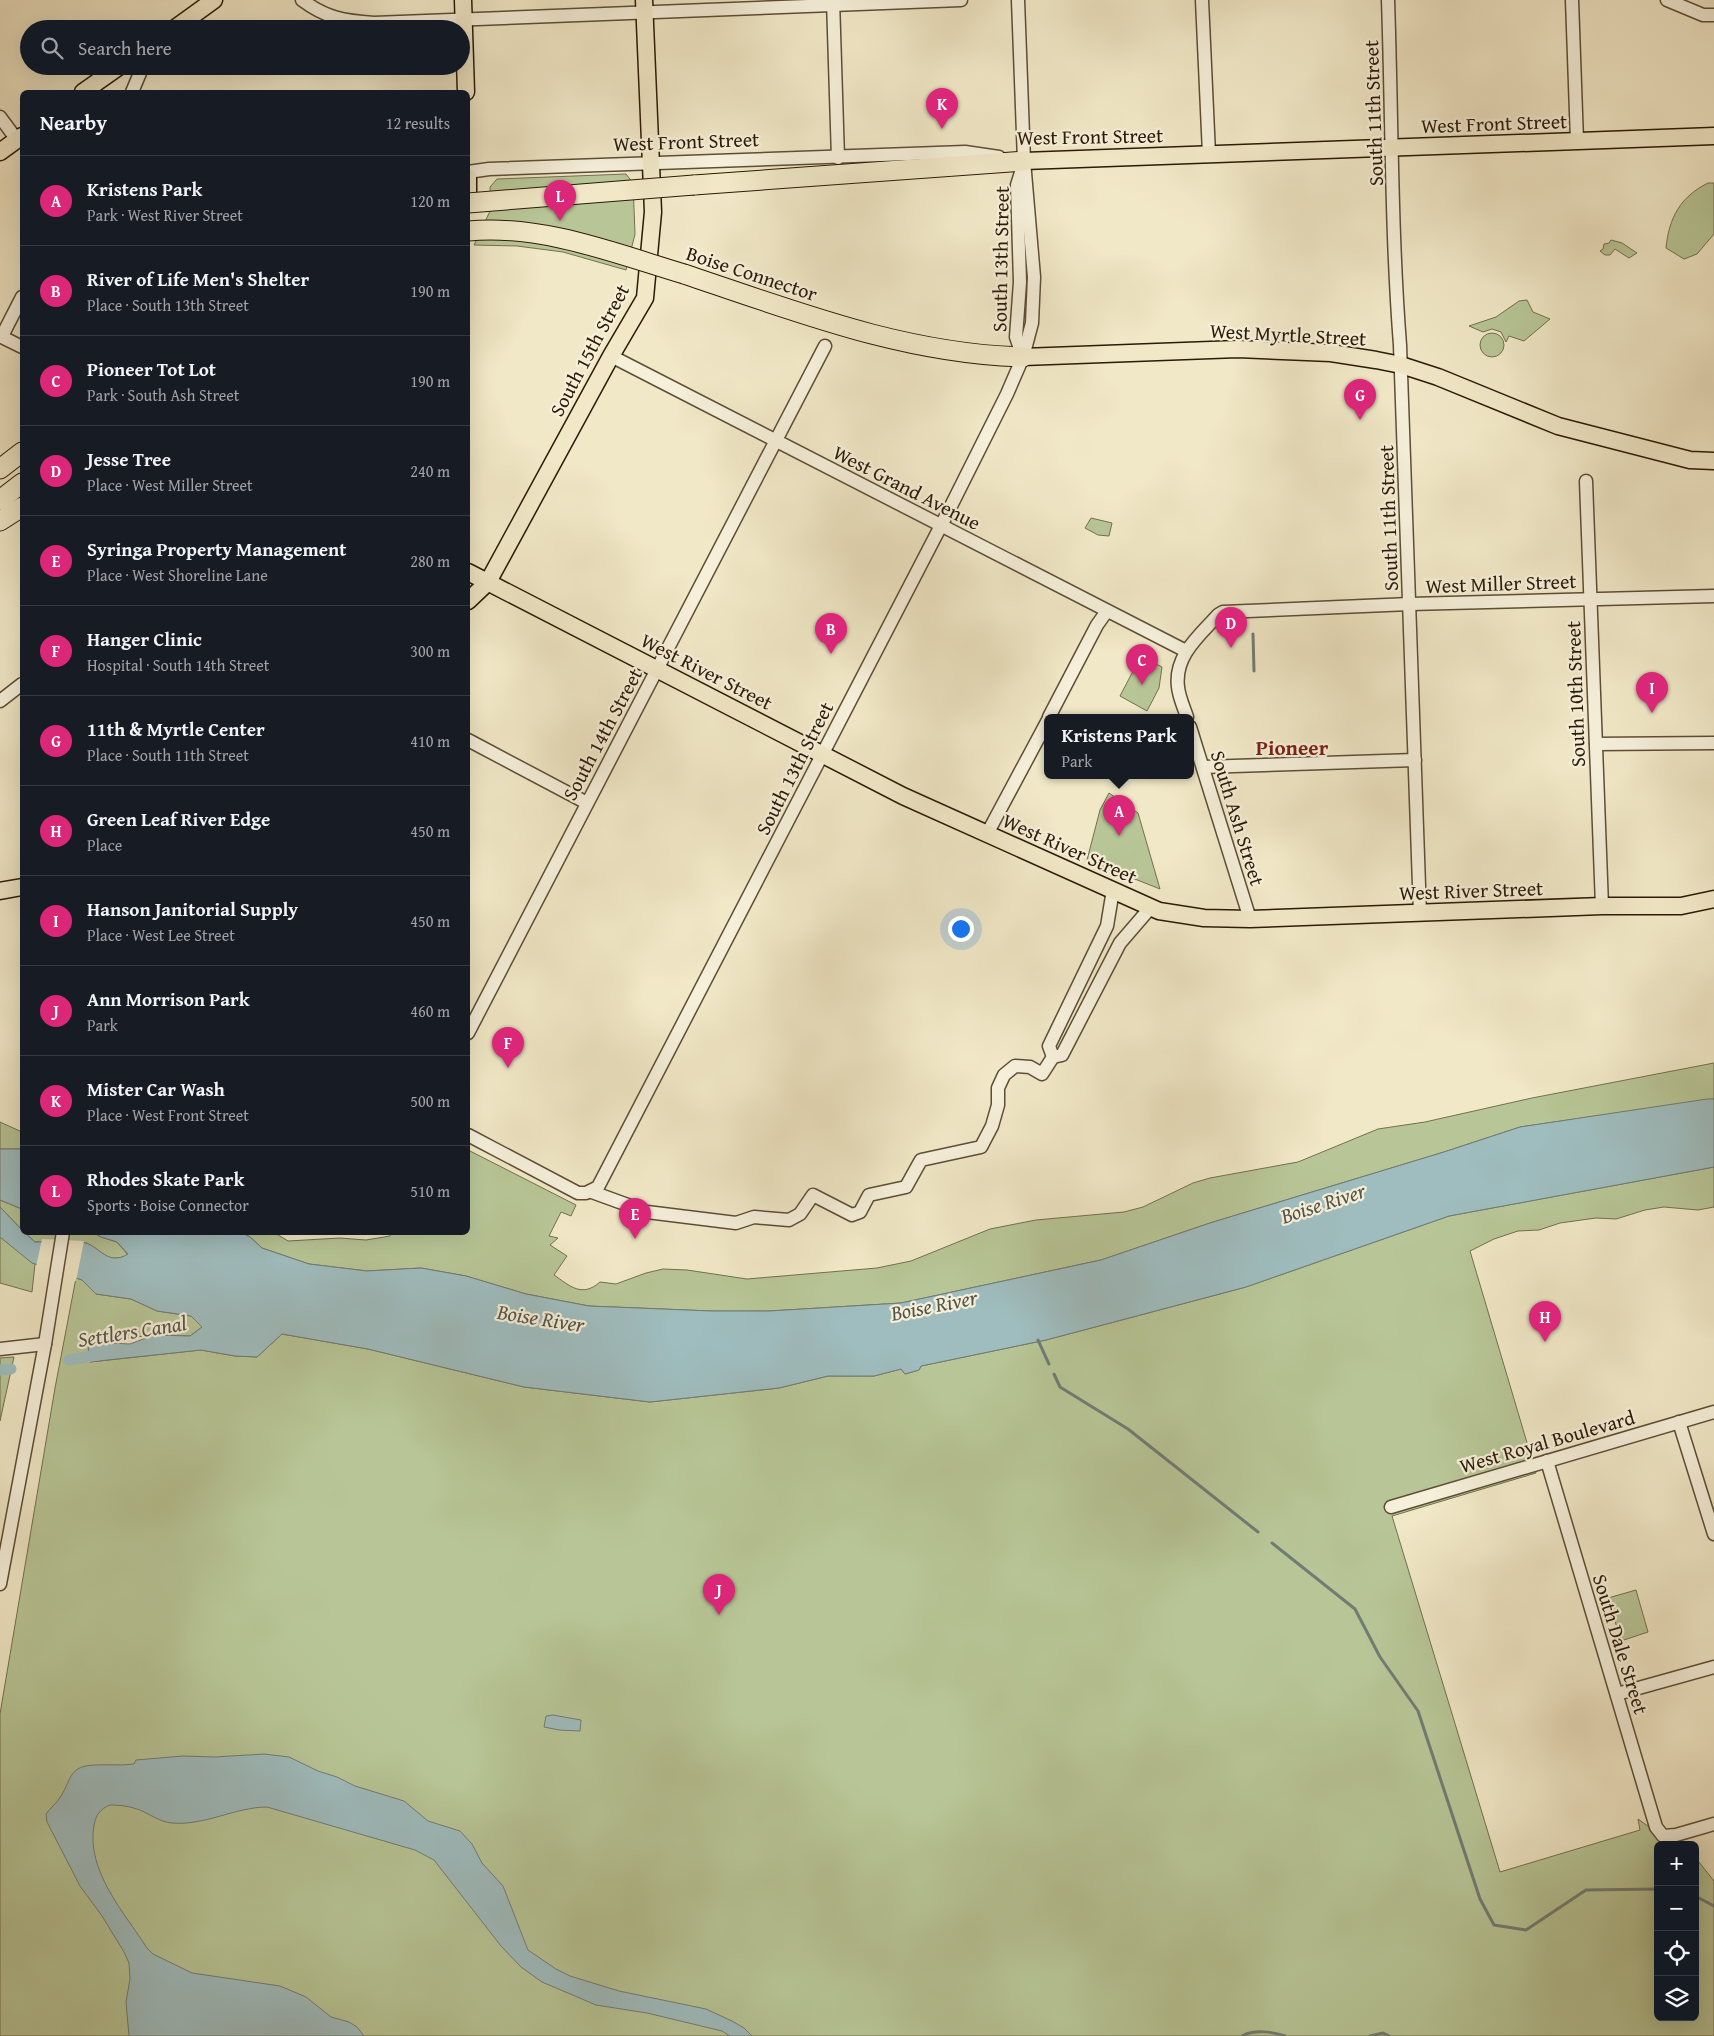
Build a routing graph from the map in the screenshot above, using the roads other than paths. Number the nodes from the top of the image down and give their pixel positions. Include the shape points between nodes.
1 (214, 0) edge
2 (302, 0) edge
3 (463, 0) edge
4 (961, 0) edge
5 (1018, 0) edge
6 (1202, 0) edge
7 (1388, 0) edge
8 (1572, 0) edge
9 (1667, 0) edge
10 (833, 2) edge
11 (644, 6) edge
12 (1714, 15) edge
13 (186, 20) edge
14 (341, 20) edge
15 (464, 20) joint
16 (107, 75) edge
17 (139, 75) edge
18 (466, 75) edge
19 (86, 90) edge
20 (133, 90) edge
21 (466, 90) edge
22 (0, 117) edge
23 (1714, 136) edge
24 (20, 138) edge
25 (1578, 141) junction
26 (1393, 148) junction
27 (0, 152) edge
28 (1209, 154) junction
29 (838, 158) junction
30 (1024, 161) junction
31 (651, 163) junction
32 (470, 172) edge
33 (470, 203) edge
34 (470, 231) edge
35 (20, 301) edge
36 (1, 336) edge
37 (20, 346) edge
38 (825, 346) dead end
39 (611, 356) junction
40 (1022, 357) junction
41 (1401, 365) junction
42 (776, 441) junction
43 (20, 454) edge
44 (1714, 461) edge
45 (0, 469) edge
46 (1586, 480) dead end
47 (20, 485) edge
48 (0, 500) edge
49 (20, 508) edge
50 (0, 521) edge
51 (941, 525) junction
52 (470, 573) edge
53 (488, 582) junction
54 (1714, 596) edge
55 (470, 599) edge
56 (1590, 599) junction
57 (1410, 604) junction
58 (1107, 611) junction
59 (1186, 651) junction
60 (657, 669) junction
61 (20, 686) edge
62 (0, 702) edge
63 (1051, 714) edge
64 (1186, 714) edge
65 (1044, 727) edge
66 (1194, 739) edge
67 (470, 741) edge
68 (1714, 743) edge
69 (1596, 744) junction
70 (822, 754) junction
71 (1415, 760) junction
72 (1203, 767) junction
73 (587, 803) junction
74 (987, 834) junction
75 (20, 887) edge
76 (1113, 890) junction
77 (0, 891) edge
78 (1714, 899) edge
79 (1602, 906) junction
80 (1151, 907) junction
81 (1420, 914) junction
82 (1250, 920) junction
83 (470, 1029) edge
84 (1053, 1057) junction
85 (470, 1136) edge
86 (592, 1192) junction
87 (62, 1235) edge
88 (44, 1344) junction
89 (0, 1349) edge
90 (1714, 1412) edge
91 (1679, 1422) junction
92 (1548, 1461) junction
93 (1391, 1507) dead end
94 (1714, 1534) edge
95 (0, 1584) edge
96 (1714, 1666) edge
97 (1617, 1694) junction
98 (1714, 1824) edge

1 - 13 main road
2 - 14 street via 317,12
3 - 15 main road
4 - 10 street
5 - 30 street, South 13th Street
6 - 28 street
7 - 26 street, South 11th Street
8 - 25 street
9 - 12 street via 1704,15
10 - 11 street
10 - 29 street
11 - 15 street
11 - 31 main road, South 15th Street
16 - 19 main road
17 - 20 street
18 - 21 main road
22 - 24 street
23 - 25 main road, West Front Street
24 - 27 main road
25 - 26 main road, West Front Street
26 - 28 main road, West Front Street
26 - 41 street, South 11th Street via 1395,275
28 - 30 main road, West Front Street
29 - 30 street, West Front Street via 965,152
29 - 31 street, West Front Street
30 - 33 highway, bridge
30 - 40 street, South 13th Street via 1034,277 1032,323
31 - 32 street, West Front Street
31 - 39 main road, South 15th Street via 653,212 645,298
34 - 40 highway, Boise Connector, bridge via 508,231 563,239 684,274 874,336 969,354
35 - 36 street
36 - 37 street
38 - 42 street, South 14th Street
39 - 42 street, West Grand Avenue
39 - 53 main road, South 15th Street
40 - 41 main road, West Myrtle Street via 1238,349 1331,353
40 - 51 street, South 13th Street via 1007,394
41 - 44 main road, West Myrtle Street via 1558,426 1690,460
41 - 57 street, South 11th Street
42 - 51 street, West Grand Avenue
42 - 60 street, South 14th Street
43 - 45 highway
46 - 56 street, South 10th Street
47 - 48 highway
49 - 50 highway
51 - 58 street, West Grand Avenue
51 - 70 street, South 13th Street
52 - 53 main road, West River Street
53 - 55 main road, South 15th Street
53 - 60 main road, West River Street
54 - 56 street, West Miller Street
56 - 57 street, West Miller Street
56 - 69 street, South 10th Street
57 - 59 street, West Miller Street via 1223,612
57 - 71 street, South 11th Street
58 - 59 street, West Grand Avenue
58 - 63 street
59 - 64 street via 1178,668 1178,688
60 - 70 main road, West River Street
60 - 73 street, South 14th Street
61 - 62 street
65 - 74 street
66 - 72 street, South Ash Street
67 - 73 street
68 - 69 street
69 - 79 street, South 10th Street
70 - 74 main road, West River Street
70 - 86 street, South 13th Street via 606,1174
71 - 72 street
71 - 81 street, South 11th Street
72 - 82 street, South Ash Street
73 - 83 street, South 14th Street
74 - 76 main road, West River Street
75 - 77 main road
76 - 80 main road, West River Street
76 - 84 street via 1107,926 1049,1046
78 - 79 main road, West River Street via 1681,906
79 - 81 main road, West River Street
80 - 82 main road, West River Street via 1204,918
80 - 84 street via 1120,943 1062,1055
81 - 82 main road, West River Street
84 - 86 street via 1042,1074 1030,1067 1015,1066 1004,1075 998,1088 998,1105 992,1126 981,1147 921,1160 906,1187 869,1195 860,1212 852,1215 813,1195 800,1214 788,1220 754,1217 736,1223 647,1212
85 - 86 street via 578,1192
87 - 88 street
88 - 89 street
88 - 95 street
90 - 91 street, West Royal Boulevard
91 - 92 street, West Royal Boulevard
91 - 94 street
92 - 93 street, West Royal Boulevard
92 - 97 street, South Dale Street
96 - 97 street
97 - 98 street, South Dale Street via 1656,1828 1664,1836

